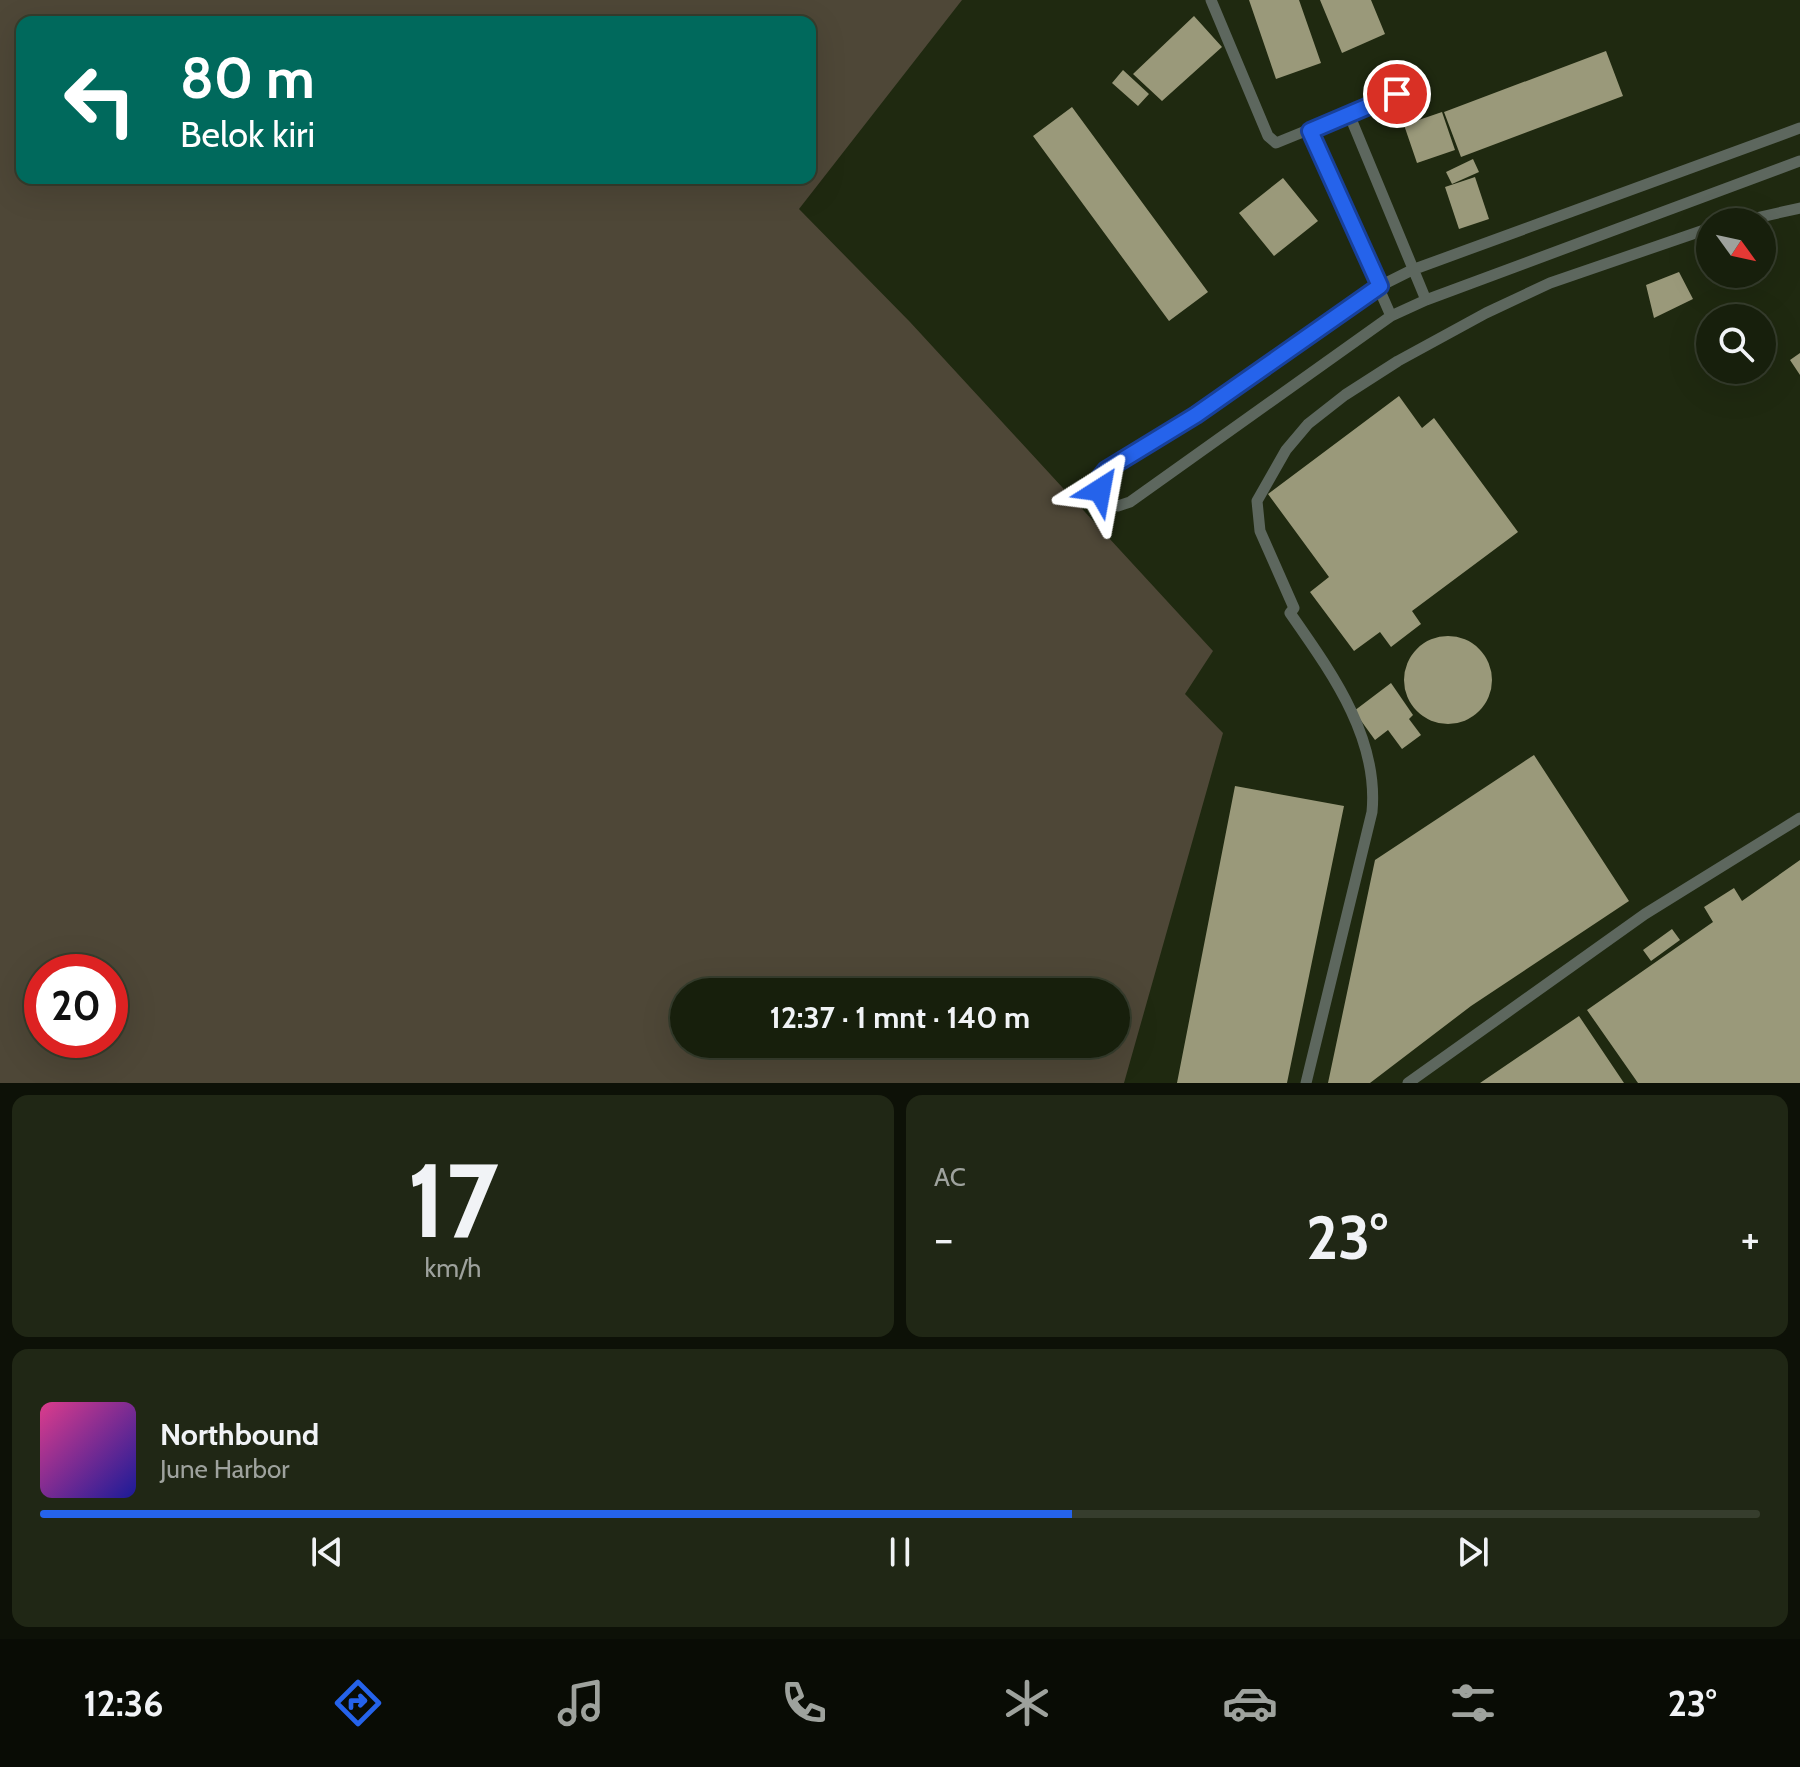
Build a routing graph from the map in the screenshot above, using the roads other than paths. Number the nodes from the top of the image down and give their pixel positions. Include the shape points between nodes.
1 (1211, 0) edge
2 (1421, 84) dead end
3 (1349, 114) junction
4 (1800, 128) edge
5 (1310, 131) junction
6 (1800, 161) edge
7 (1800, 208) edge
8 (1776, 213) edge
9 (1696, 233) edge
10 (1412, 270) junction
11 (1380, 286) junction
12 (1426, 300) junction
13 (1391, 316) junction
14 (1800, 818) edge
15 (1306, 1083) edge
16 (1408, 1083) edge

1 - 5 lane via 1268,136 1279,143
2 - 3 lane
3 - 5 lane
3 - 10 lane
4 - 10 lane
5 - 11 lane
6 - 12 lane
7 - 8 lane
9 - 15 lane via 1550,283 1398,361 1308,424 1257,501 1260,531 1294,608 1290,613 1355,719 1375,786
10 - 11 lane
10 - 12 lane
11 - 13 lane
11 - 13 lane via 1196,415 1106,470 1098,480 1100,490 1118,506 1130,502
12 - 13 lane
14 - 16 lane via 1645,914

